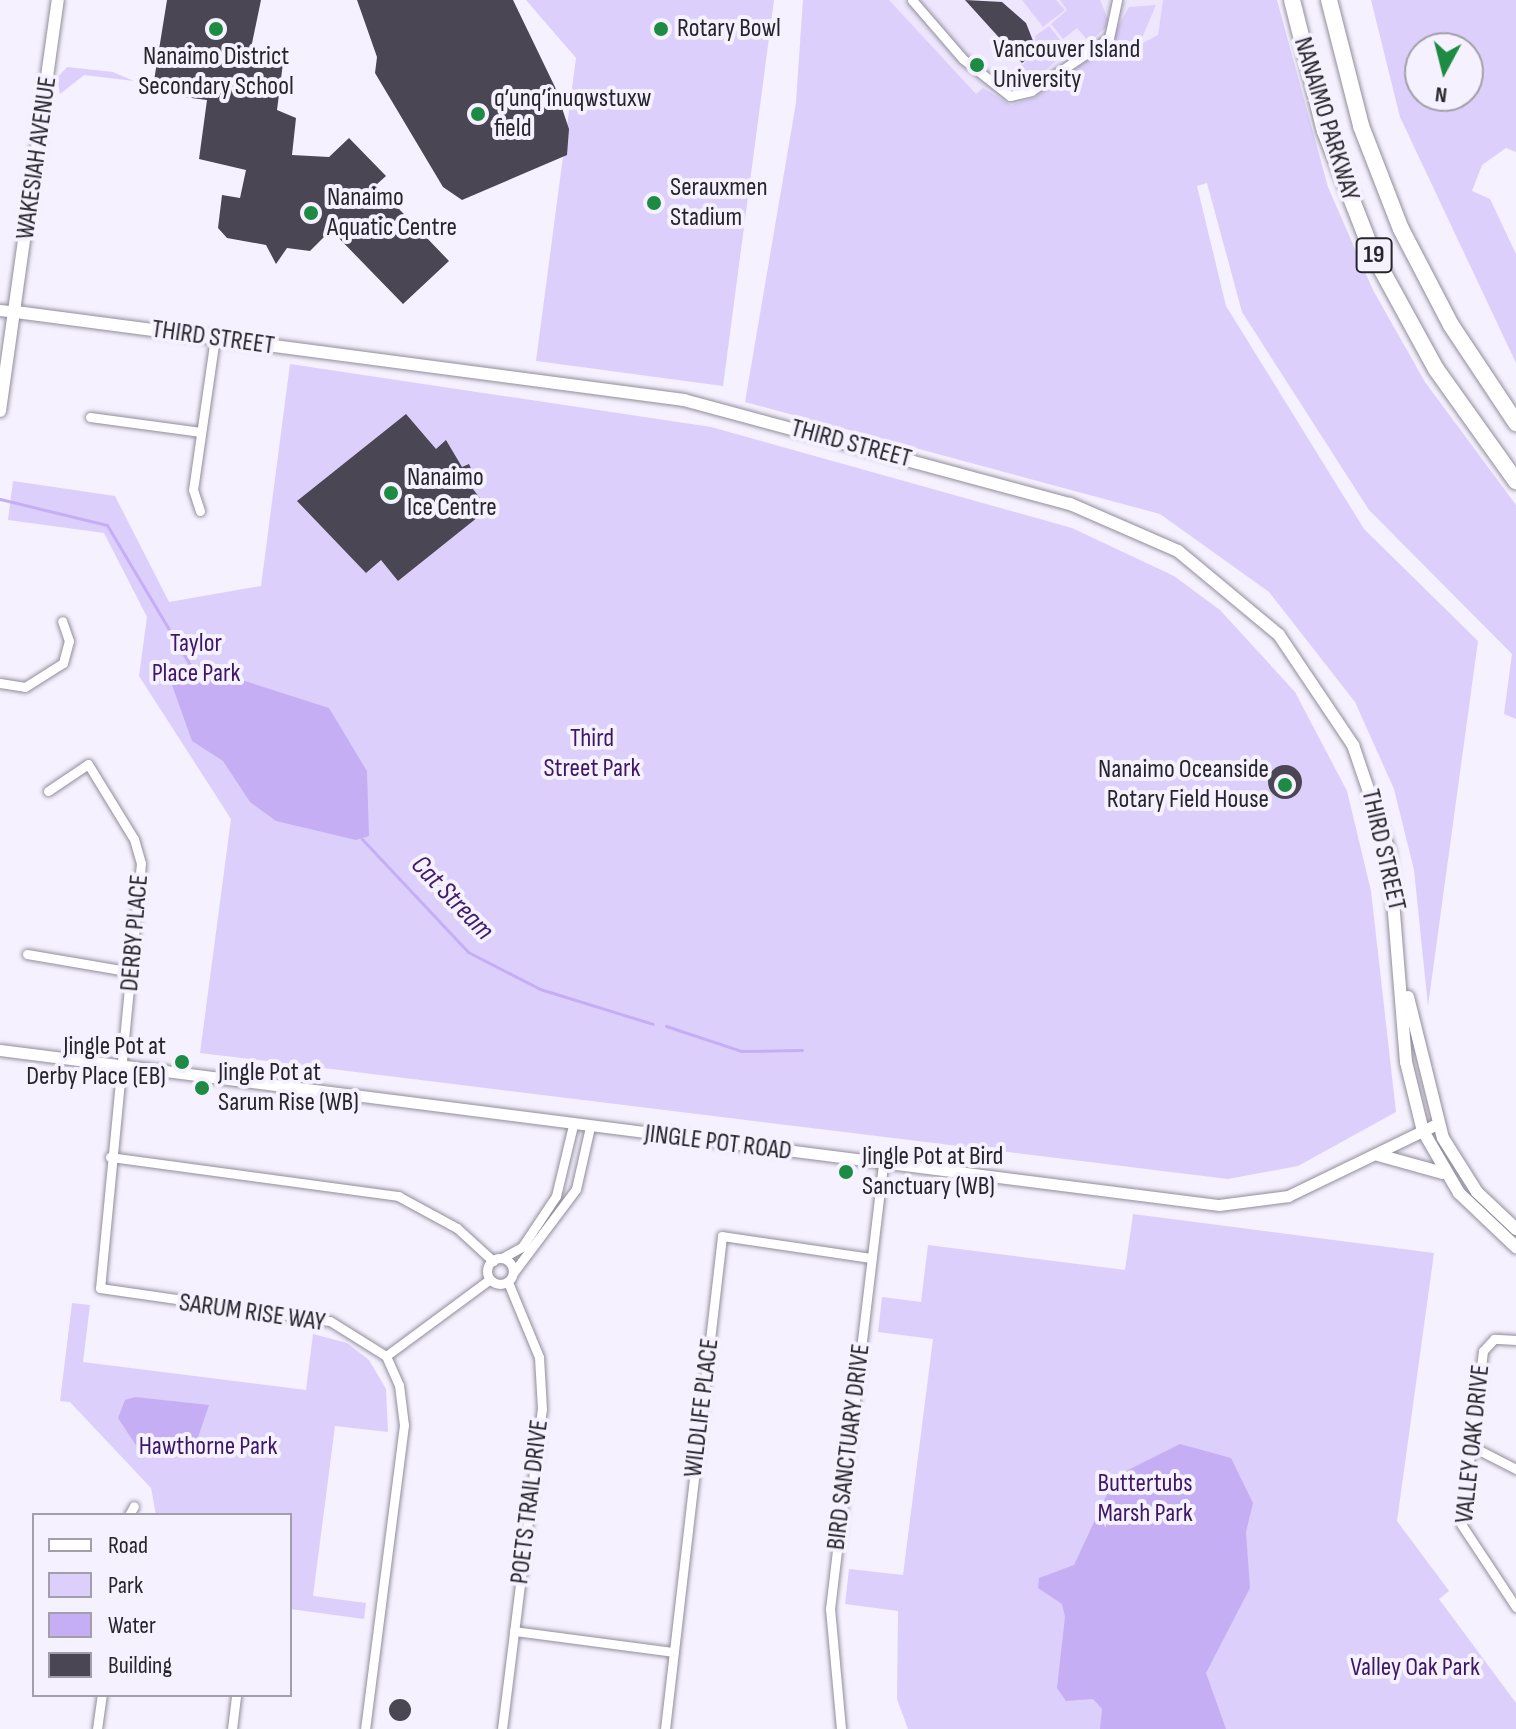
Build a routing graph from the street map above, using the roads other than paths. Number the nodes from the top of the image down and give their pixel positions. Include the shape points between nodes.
1 (58, 0) edge
2 (912, 0) edge
3 (1117, 0) edge
4 (1292, 0) edge
5 (1329, 0) edge
6 (0, 310) edge
7 (16, 312) junction
8 (215, 337) junction
9 (0, 411) edge
10 (90, 417) dead end
11 (1516, 423) edge
12 (201, 432) junction
13 (1516, 481) edge
14 (200, 511) dead end
15 (62, 621) dead end
16 (0, 683) edge
17 (48, 791) dead end
18 (27, 954) dead end
19 (132, 972) junction
20 (1406, 990) junction
21 (0, 1050) edge
22 (122, 1067) junction
23 (1437, 1124) junction
24 (573, 1125) junction
25 (590, 1127) junction
26 (1423, 1131) junction
27 (1378, 1155) junction
28 (110, 1157) junction
29 (883, 1164) junction
30 (1446, 1175) junction
31 (1516, 1229) edge
32 (1516, 1247) edge
33 (871, 1258) junction
34 (497, 1260) junction
35 (511, 1278) junction
36 (490, 1279) junction
37 (1516, 1340) edge
38 (386, 1356) junction
39 (1471, 1446) junction
40 (1516, 1469) edge
41 (1516, 1607) edge
42 (514, 1631) junction
43 (674, 1652) junction
44 (102, 1697) edge
45 (236, 1697) edge
46 (97, 1729) edge
47 (232, 1729) edge
48 (365, 1729) edge
49 (502, 1729) edge
50 (665, 1729) edge
51 (841, 1729) edge

1 - 7 main road, WAKESIAH AVENUE
2 - 3 street via 973,68 1010,96 1031,91 1109,38
4 - 13 highway, NANAIMO PARKWAY / 19 via 1325,131 1373,254 1447,387
5 - 11 highway, NANAIMO PARKWAY / 19 via 1361,126 1401,229 1451,325
6 - 7 street, THIRD STREET
7 - 8 main road, THIRD STREET
7 - 9 main road, WAKESIAH AVENUE
8 - 12 street
8 - 20 main road, THIRD STREET via 684,400 1070,504 1150,536 1255,611 1340,720 1387,841
10 - 12 street
12 - 14 street via 193,490
15 - 16 street via 69,641 63,663 25,687
17 - 19 street, DERBY PLACE via 88,764 134,839 142,897
18 - 19 street
19 - 22 street, DERBY PLACE
20 - 23 main road, THIRD STREET
20 - 26 main road, THIRD STREET via 1406,1062
21 - 22 street, JINGLE POT ROAD
22 - 24 street, JINGLE POT ROAD
22 - 28 street, SARUM RISE WAY
23 - 26 street, JINGLE POT ROAD
23 - 31 main road via 1470,1183
24 - 25 street, JINGLE POT ROAD
24 - 34 street via 556,1196 522,1247
25 - 29 street, JINGLE POT ROAD
25 - 35 street via 576,1189
26 - 27 street, JINGLE POT ROAD
26 - 30 main road
27 - 29 street, JINGLE POT ROAD via 1288,1196 1238,1205
27 - 30 main road via 1415,1160
28 - 34 street via 398,1196 457,1228
28 - 38 street, SARUM RISE WAY via 100,1288 330,1321
29 - 33 street, BIRD SANCTUARY DRIVE
30 - 32 main road
33 - 43 street, WILDLIFE PLACE via 722,1236
33 - 51 street, BIRD SANCTUARY DRIVE via 830,1609
34 - 35 street, POETS TRAIL DRIVE
34 - 36 street
35 - 36 street
35 - 42 street, POETS TRAIL DRIVE via 539,1357 542,1409
36 - 38 street
37 - 39 street, VALLEY OAK DRIVE via 1494,1339 1483,1351
38 - 48 street via 399,1385 404,1425
39 - 40 street
39 - 41 street, VALLEY OAK DRIVE via 1461,1529
42 - 43 street
42 - 49 street, POETS TRAIL DRIVE
43 - 50 street, WILDLIFE PLACE
44 - 46 street
45 - 47 street

